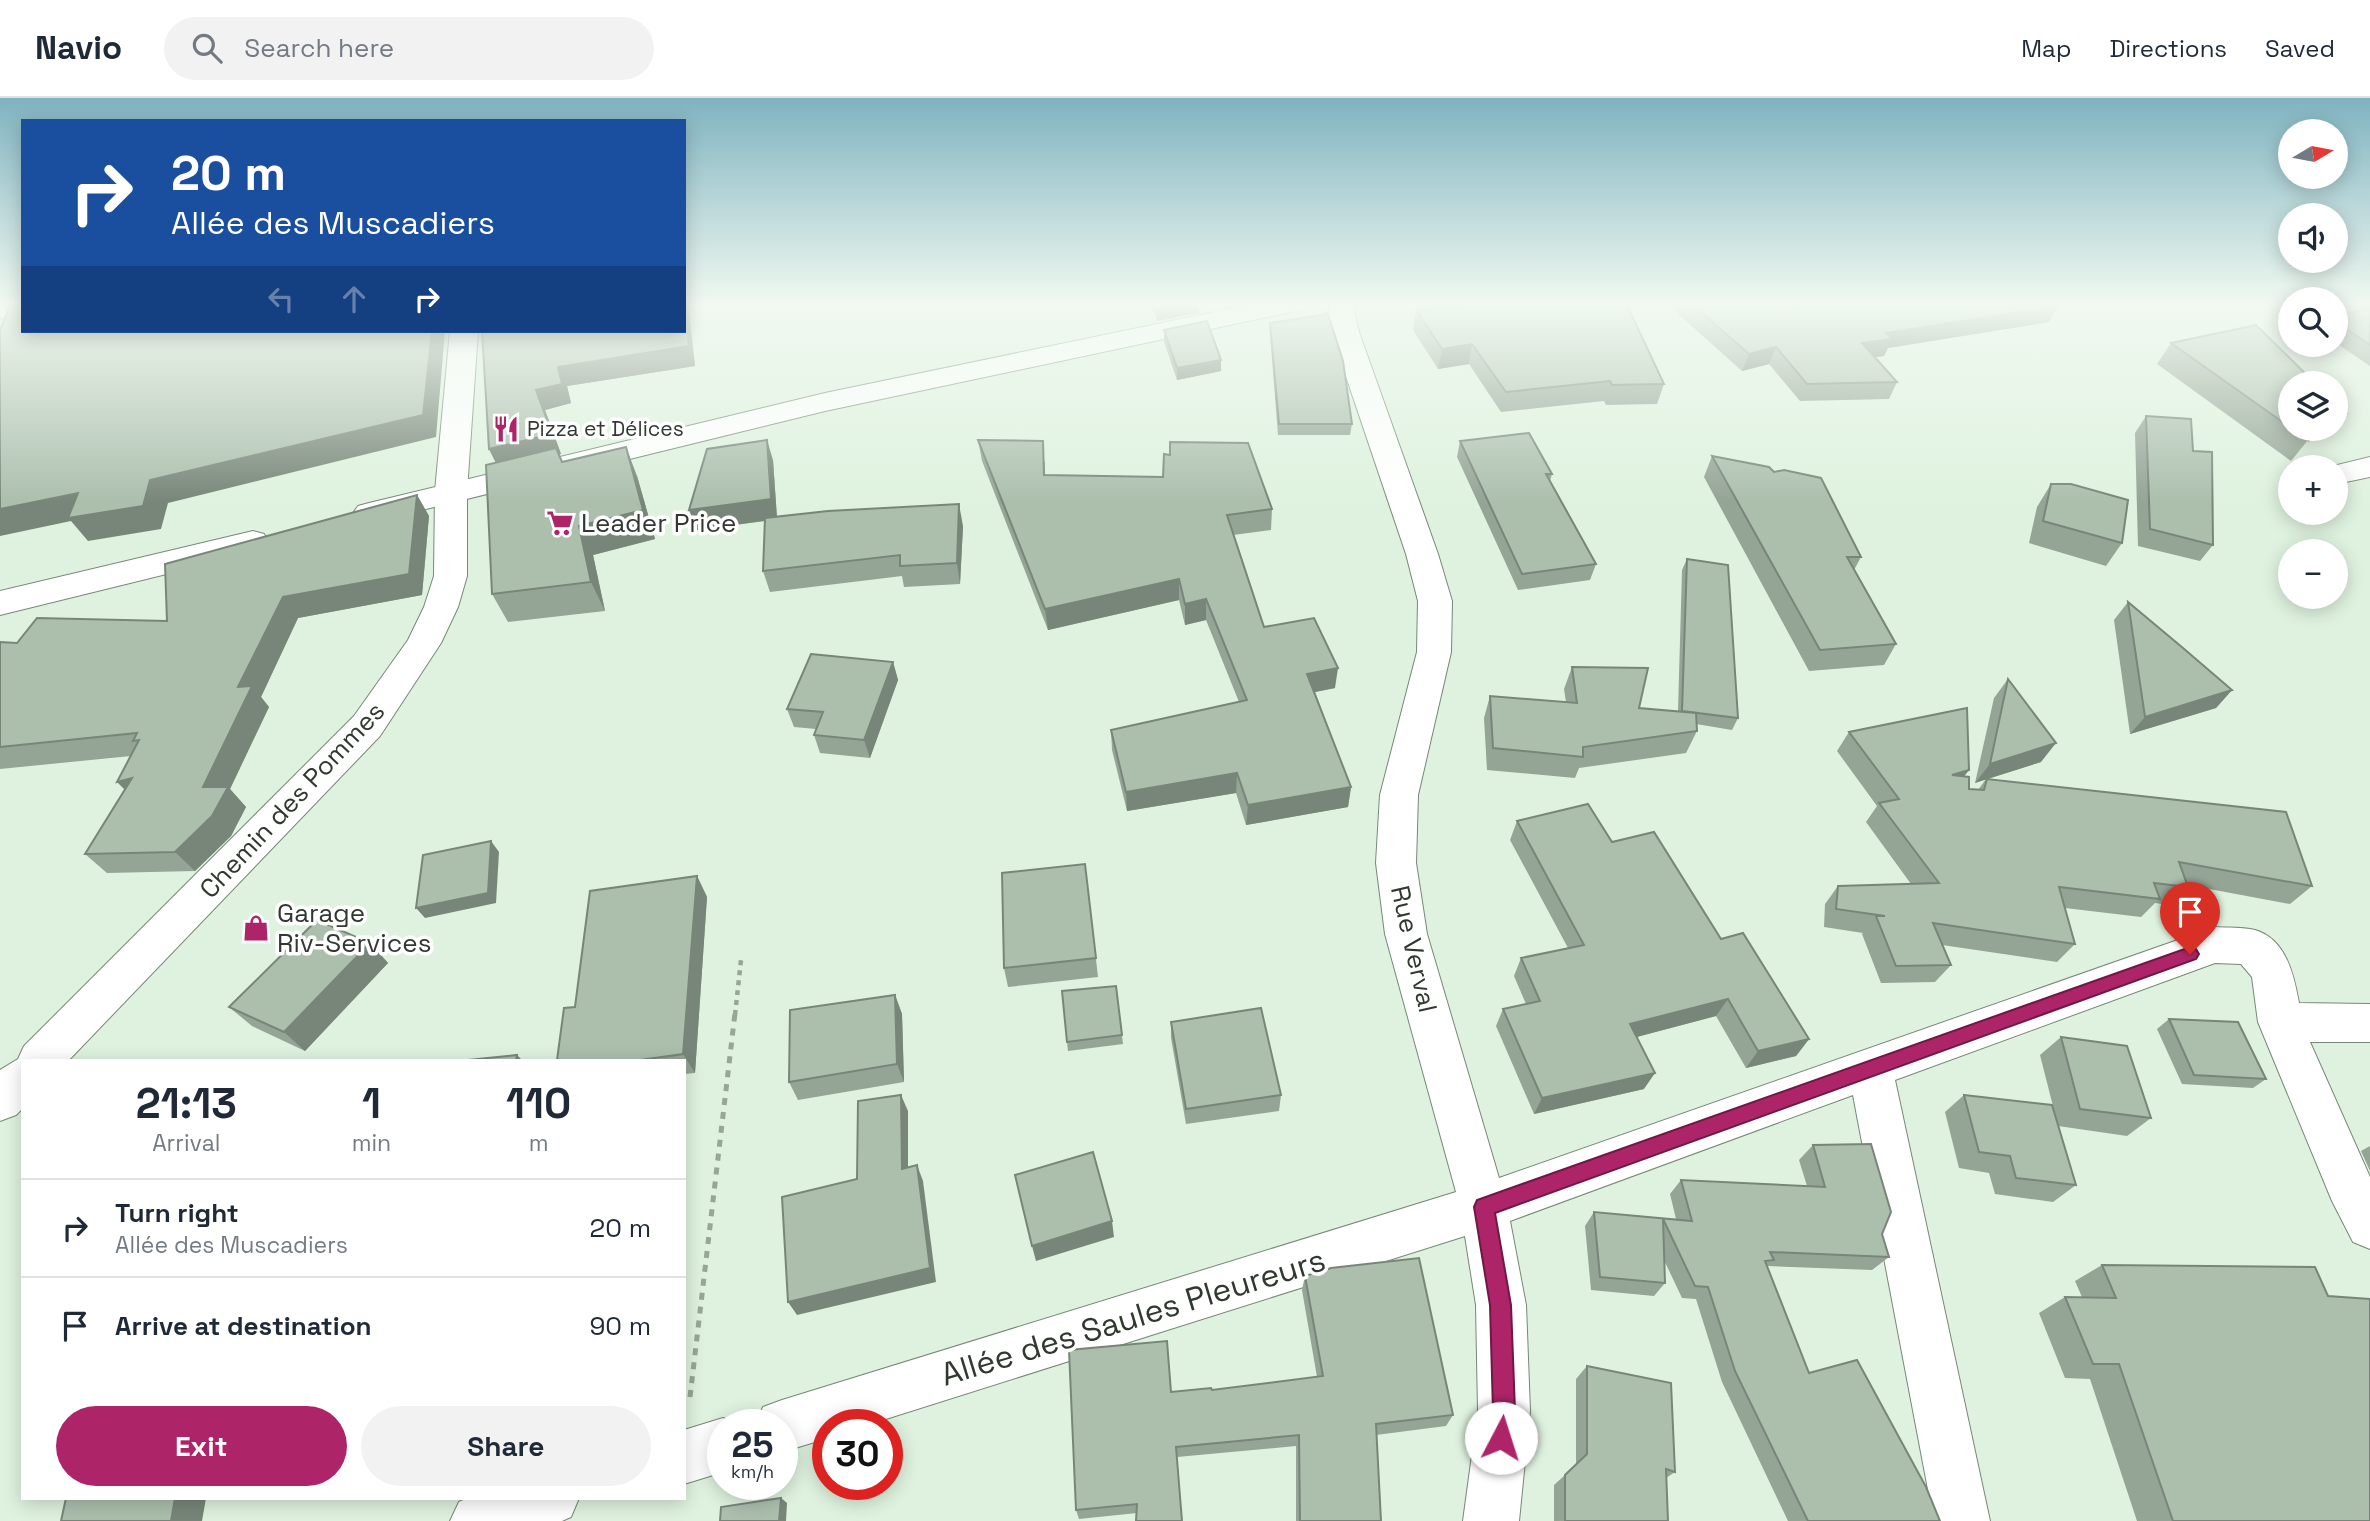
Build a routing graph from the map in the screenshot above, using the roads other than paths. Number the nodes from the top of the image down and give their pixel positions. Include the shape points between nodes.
1 (461, 369) edge
2 (980, 369) edge
3 (1358, 369) edge
4 (451, 493) junction
5 (345, 519) edge
6 (278, 535) edge
7 (0, 603) edge
8 (2280, 1022) junction
9 (2370, 1023) edge
10 (41, 1059) edge
11 (1870, 1068) junction
12 (21, 1080) edge
13 (0, 1100) edge
14 (1484, 1207) junction
15 (2370, 1225) edge
16 (798, 1421) edge
17 (707, 1449) edge
18 (686, 1456) edge
19 (546, 1500) edge
20 (478, 1521) edge
21 (1491, 1521) edge
22 (1962, 1521) edge

1 - 4 street, Chemin des Pommes
2 - 4 street via 825,402
3 - 14 street, Rue Verval via 1435,601 1434,652 1399,794 1395,863 1406,934
4 - 5 street
4 - 10 street, Chemin des Pommes via 449,585 410,669 367,726
6 - 7 street
8 - 9 street
8 - 11 street, Allée des Saules Pleureurs via 2272,971 2264,959 2252,947 2215,945
8 - 15 street, Allée des Saules Pleureurs
11 - 14 street, Allée des Saules Pleureurs
11 - 22 street
12 - 13 street
14 - 16 street, Allée des Saules Pleureurs
14 - 21 street, Rue Verval via 1501,1305 1504,1411
17 - 18 street
19 - 20 street

